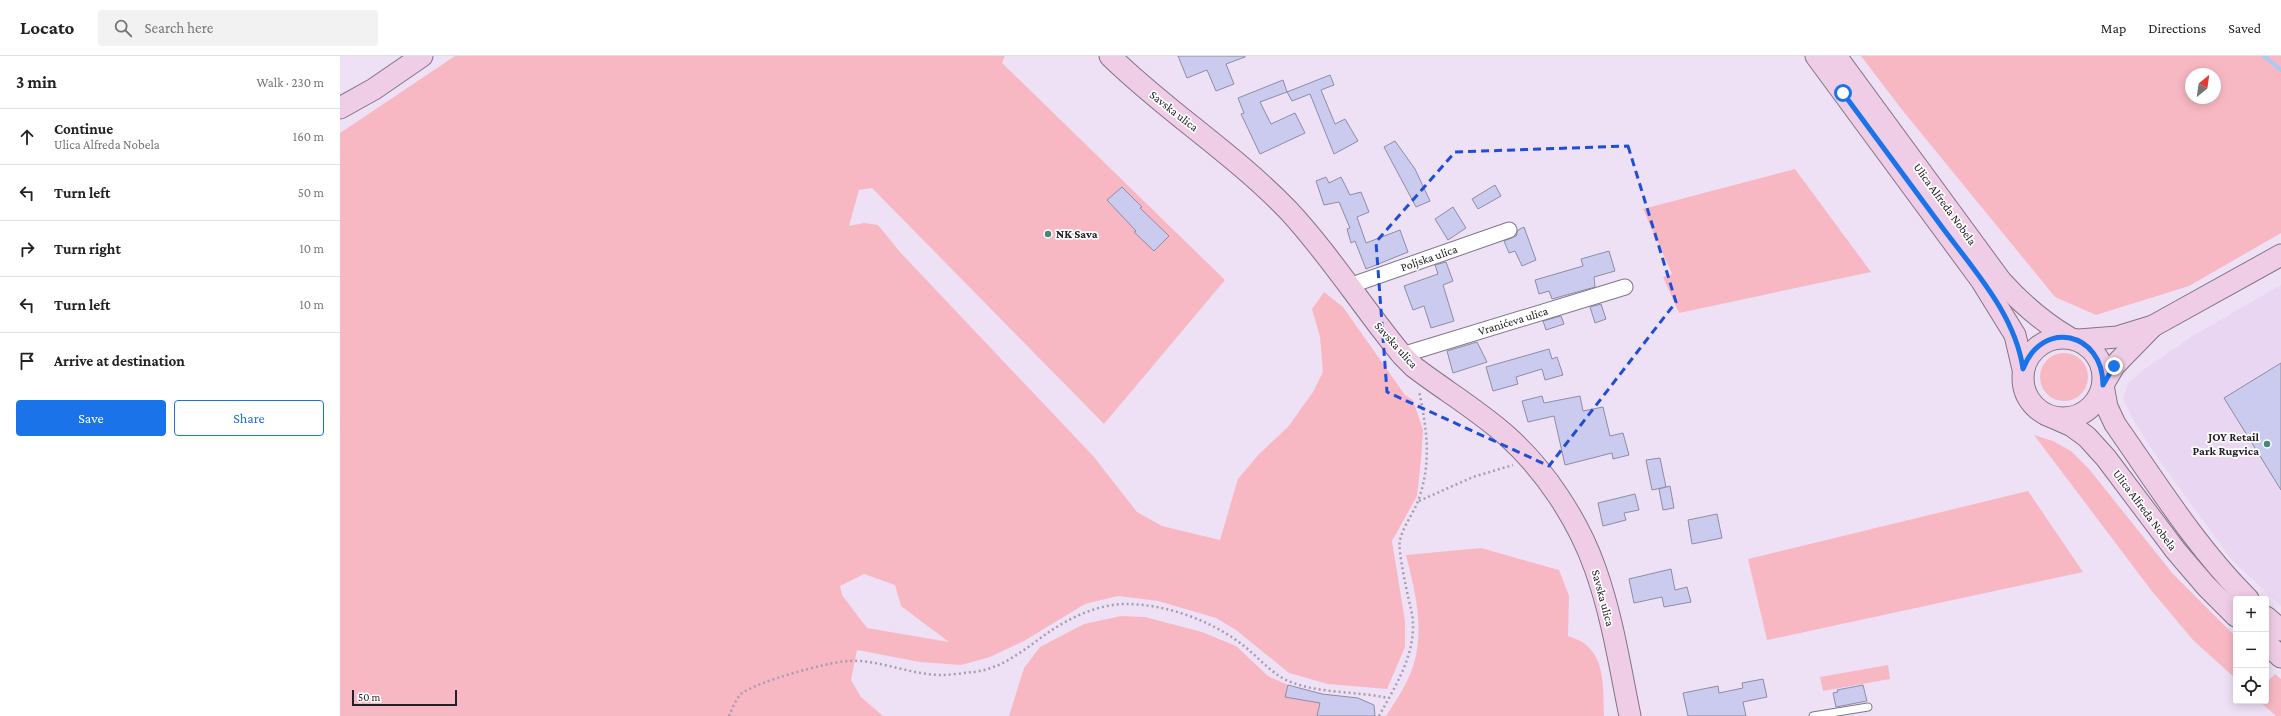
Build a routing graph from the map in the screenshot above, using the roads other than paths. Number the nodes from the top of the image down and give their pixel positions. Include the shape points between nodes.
1 (421, 56) edge
2 (1110, 56) edge
3 (1816, 56) edge
4 (1836, 56) edge
5 (340, 108) edge
6 (1509, 230) dead end
7 (2281, 255) edge
8 (1349, 286) junction
9 (1624, 287) dead end
10 (2153, 326) junction
11 (2073, 339) junction
12 (1408, 361) junction
13 (2023, 369) junction
14 (2103, 385) junction
15 (2047, 415) junction
16 (2245, 596) edge
17 (2233, 613) edge
18 (2269, 620) edge
19 (2281, 630) edge
20 (2269, 646) edge
21 (2281, 657) edge
22 (1868, 706) dead end
23 (1630, 716) edge
24 (1813, 716) edge

1 - 5 street via 374,89
2 - 8 street, Savska ulica via 1137,83 1216,144 1287,210 1312,237
3 - 13 street, Ulica Alfreda Nobela via 1981,280 2015,335
4 - 11 street, Ulica Alfreda Nobela via 2001,281 2029,311
6 - 8 street, Poljska ulica
7 - 10 street
8 - 12 street, Savska ulica
9 - 12 street, Vranićeva ulica
10 - 11 street via 2117,338
10 - 14 street via 2114,366
11 - 13 street via 2056,338 2044,341 2027,357
11 - 14 street via 2090,348 2098,359 2103,371
12 - 23 street, Savska ulica via 1507,436 1552,489 1578,530 1602,589
13 - 15 street via 2024,391 2037,409
14 - 15 street via 2092,406 2082,413 2071,418
14 - 16 street, Ulica Alfreda Nobela via 2107,407 2115,424 2194,538
15 - 17 street, Ulica Alfreda Nobela via 2072,426 2087,438 2176,551
18 - 19 street
20 - 21 street
22 - 24 lane

